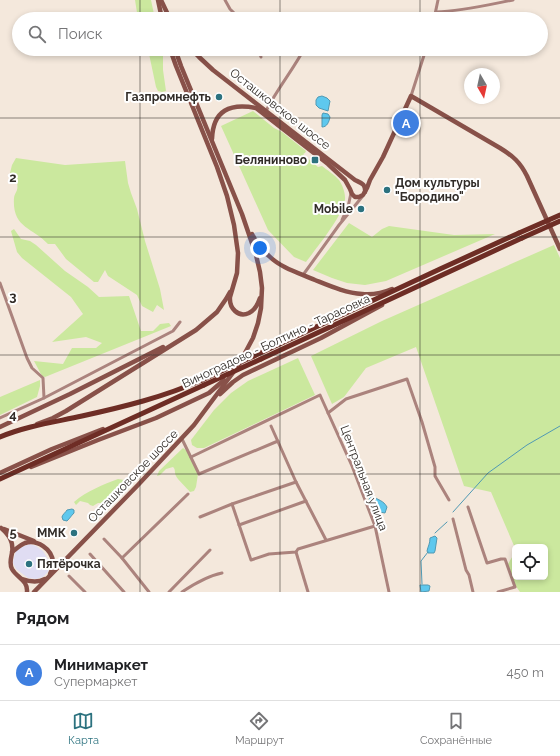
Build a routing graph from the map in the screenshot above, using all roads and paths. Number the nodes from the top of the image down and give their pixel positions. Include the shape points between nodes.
1 (225, 0) edge
2 (438, 0) edge
3 (512, 0) edge
4 (160, 1) edge
5 (161, 12) edge
6 (164, 12) edge
7 (166, 12) edge
8 (233, 12) edge
9 (436, 12) joint
10 (173, 56) edge
11 (177, 56) edge
12 (197, 56) edge
13 (300, 56) edge
14 (424, 56) edge
15 (411, 96) junction
16 (421, 102) junction
17 (407, 105) junction
18 (266, 111) junction
19 (212, 142) junction
20 (370, 180) junction
21 (360, 182) junction
22 (350, 191) junction
23 (364, 194) junction
24 (560, 215) edge
25 (244, 220) junction
26 (560, 221) edge
27 (339, 225) junction
28 (520, 236) junction
29 (560, 249) edge
30 (440, 269) junction
31 (303, 275) junction
32 (0, 283) edge
33 (234, 284) junction
34 (262, 288) junction
35 (403, 294) junction
36 (180, 322) dead end
37 (196, 330) junction
38 (237, 368) junction
39 (203, 382) junction
40 (44, 398) junction
41 (212, 402) junction
42 (150, 410) junction
43 (328, 413) junction
44 (0, 418) edge
45 (271, 426) dead end
46 (0, 427) edge
47 (14, 431) junction
48 (0, 437) edge
49 (182, 439) junction
50 (278, 441) junction
51 (191, 457) junction
52 (0, 473) edge
53 (0, 480) edge
54 (296, 482) junction
55 (188, 494) dead end
56 (449, 500) dead end
57 (306, 501) junction
58 (232, 504) junction
59 (468, 507) dead end
60 (200, 516) dead end
61 (453, 519) dead end
62 (239, 525) junction
63 (375, 526) junction
64 (1, 527) edge
65 (104, 539) dead end
66 (326, 540) junction
67 (36, 542) junction
68 (210, 550) dead end
69 (12, 552) junction
70 (296, 552) junction
71 (90, 554) dead end
72 (122, 558) junction
73 (222, 573) dead end
74 (70, 576) dead end
75 (49, 577) junction
76 (22, 579) junction
77 (27, 592) edge
78 (34, 592) edge
79 (85, 592) edge
80 (124, 592) edge
81 (150, 592) edge
82 (169, 592) edge
83 (182, 592) edge
84 (308, 592) edge
85 (389, 592) edge
86 (473, 592) edge
87 (498, 592) edge

1 - 8 street
2 - 9 street
3 - 9 street via 487,6
4 - 5 main road
4 - 6 main road
4 - 7 main road
10 - 33 main road via 218,167 227,196 238,253
11 - 19 main road
12 - 18 main road, Осташковское шоссе
13 - 18 street
14 - 15 street
15 - 16 main road
15 - 17 main road
16 - 17 main road via 412,101
16 - 29 main road via 516,159 524,169
17 - 20 main road
18 - 21 main road, Осташковское шоссе
19 - 22 main road, Осташковское шоссе via 214,123 225,111 234,106 256,108 328,164 345,180
19 - 25 main road
20 - 21 main road via 366,183
20 - 23 main road
21 - 22 main road via 352,184
21 - 23 main road via 364,186
22 - 23 main road via 357,197
22 - 27 street via 348,207
23 - 27 street
24 - 28 main road, Виноградово - Болтино - Тарасовка, bridge
25 - 31 main road via 254,238 269,256
25 - 34 main road via 256,255
26 - 28 main road, Виноградово - Болтино - Тарасовка, bridge
27 - 31 street
28 - 30 main road, Виноградово - Болтино - Тарасовка
28 - 35 main road, Виноградово - Болтино - Тарасовка
30 - 31 main road via 374,294 353,293
30 - 39 main road, Виноградово - Болтино - Тарасовка, bridge
32 - 40 street via 27,358 42,378
33 - 34 main road via 230,297 231,306 242,314 253,311 260,299
33 - 37 main road via 217,312
34 - 38 main road via 258,323
35 - 39 main road, Виноградово - Болтино - Тарасовка, bridge via 261,359
35 - 41 main road via 243,375
36 - 40 street via 173,331
37 - 46 main road
37 - 47 main road via 66,411
38 - 41 main road, Осташковское шоссе
38 - 53 main road via 220,385 197,400
39 - 42 main road, Виноградово - Болтино - Тарасовка
39 - 47 main road, Виноградово - Болтино - Тарасовка via 120,407
40 - 44 street
41 - 49 main road, Осташковское шоссе
42 - 52 main road
42 - 53 main road, Виноградово - Болтино - Тарасовка
43 - 51 street, Центральная улица via 320,395
43 - 56 street via 346,399 407,380 422,422 435,467 435,476
43 - 63 street, Центральная улица
45 - 50 street
47 - 48 main road, Виноградово - Болтино - Тарасовка
49 - 51 street
49 - 75 main road, Осташковское шоссе
50 - 51 street via 199,474
50 - 54 street
54 - 57 street
54 - 58 street
55 - 72 street
57 - 62 street
57 - 66 street
58 - 60 street
58 - 62 street
59 - 87 street via 487,563 505,559 515,587
61 - 86 street
62 - 70 street via 251,560 269,554
63 - 66 street
63 - 85 street, Центральная улица
64 - 67 main road
64 - 69 main road via 10,537
65 - 72 street
66 - 70 street via 298,548
67 - 69 main road via 27,542
67 - 75 main road via 49,552 53,560
68 - 82 street
69 - 76 main road via 12,569
70 - 84 street
71 - 80 street
72 - 81 street
73 - 83 street via 198,582
74 - 79 street
75 - 76 main road via 33,582
75 - 78 main road, Осташковское шоссе
76 - 77 main road

